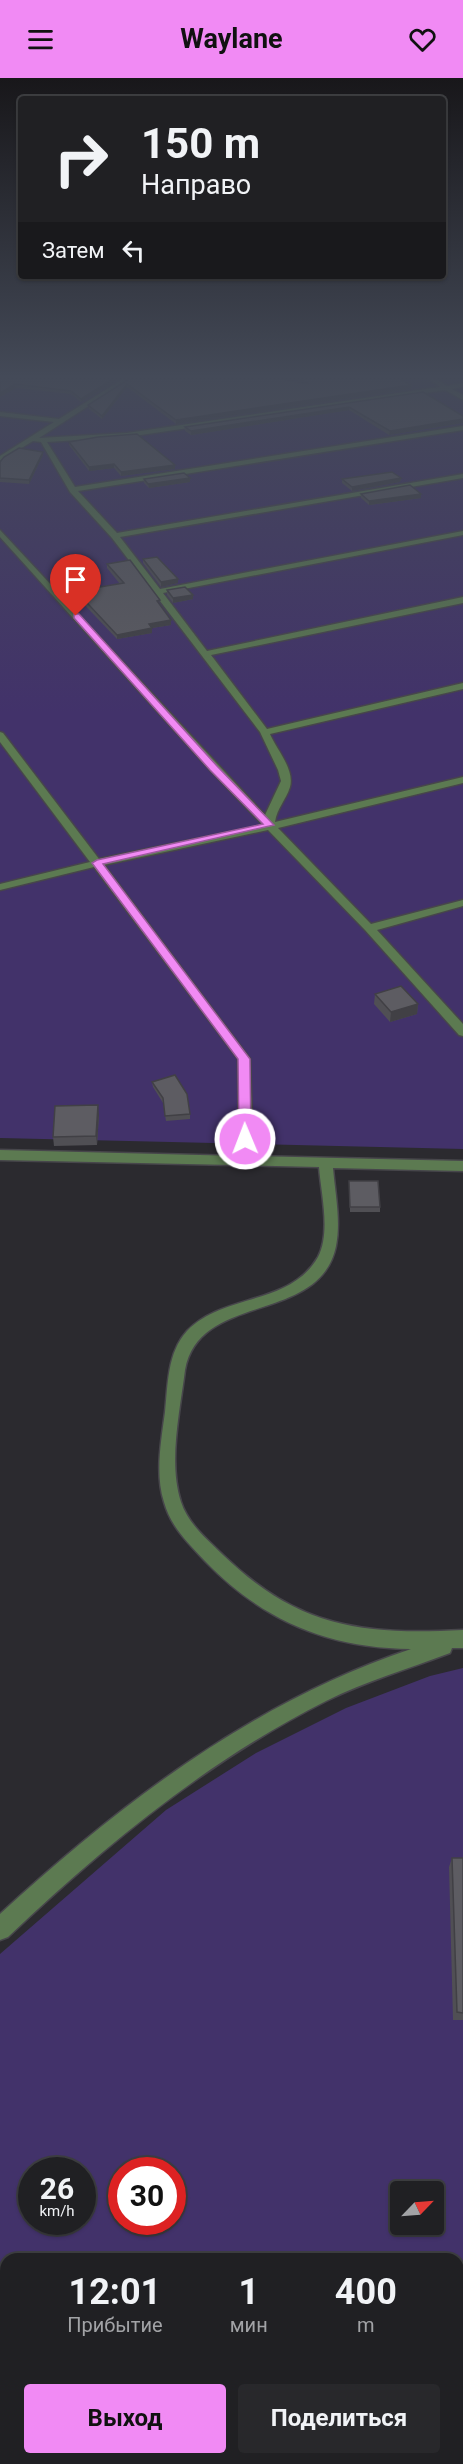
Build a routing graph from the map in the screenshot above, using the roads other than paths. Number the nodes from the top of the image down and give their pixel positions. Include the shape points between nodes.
1 (73, 490) edge
2 (384, 490) edge
3 (0, 532) edge
4 (463, 533) edge
5 (115, 536) junction
6 (157, 592) junction
7 (463, 600) edge
8 (204, 654) junction
9 (463, 686) edge
10 (265, 732) junction
11 (0, 735) edge
12 (463, 780) edge
13 (269, 825) junction
14 (97, 863) junction
15 (0, 887) edge
16 (463, 903) edge
17 (369, 928) junction
18 (463, 1032) edge
19 (0, 1155) edge
20 (246, 1159) junction
21 (325, 1161) junction
22 (463, 1166) edge
23 (463, 1641) edge
24 (0, 1929) edge

1 - 5 street
2 - 5 street
3 - 13 street
4 - 6 street
5 - 6 street
6 - 8 street
7 - 8 street
8 - 10 street
9 - 10 street
10 - 13 street via 286,781
11 - 14 street
12 - 13 street
13 - 14 street
13 - 17 street
14 - 15 street
14 - 20 street via 244,1059
16 - 17 street
17 - 18 street
19 - 20 street
20 - 21 street
21 - 22 street
21 - 23 street via 330,1233 327,1255 316,1274 295,1290 201,1326 180,1357 168,1456 168,1480 177,1514 228,1572 263,1602 294,1618 335,1633 379,1641
23 - 24 street via 342,1684 219,1753 154,1797

